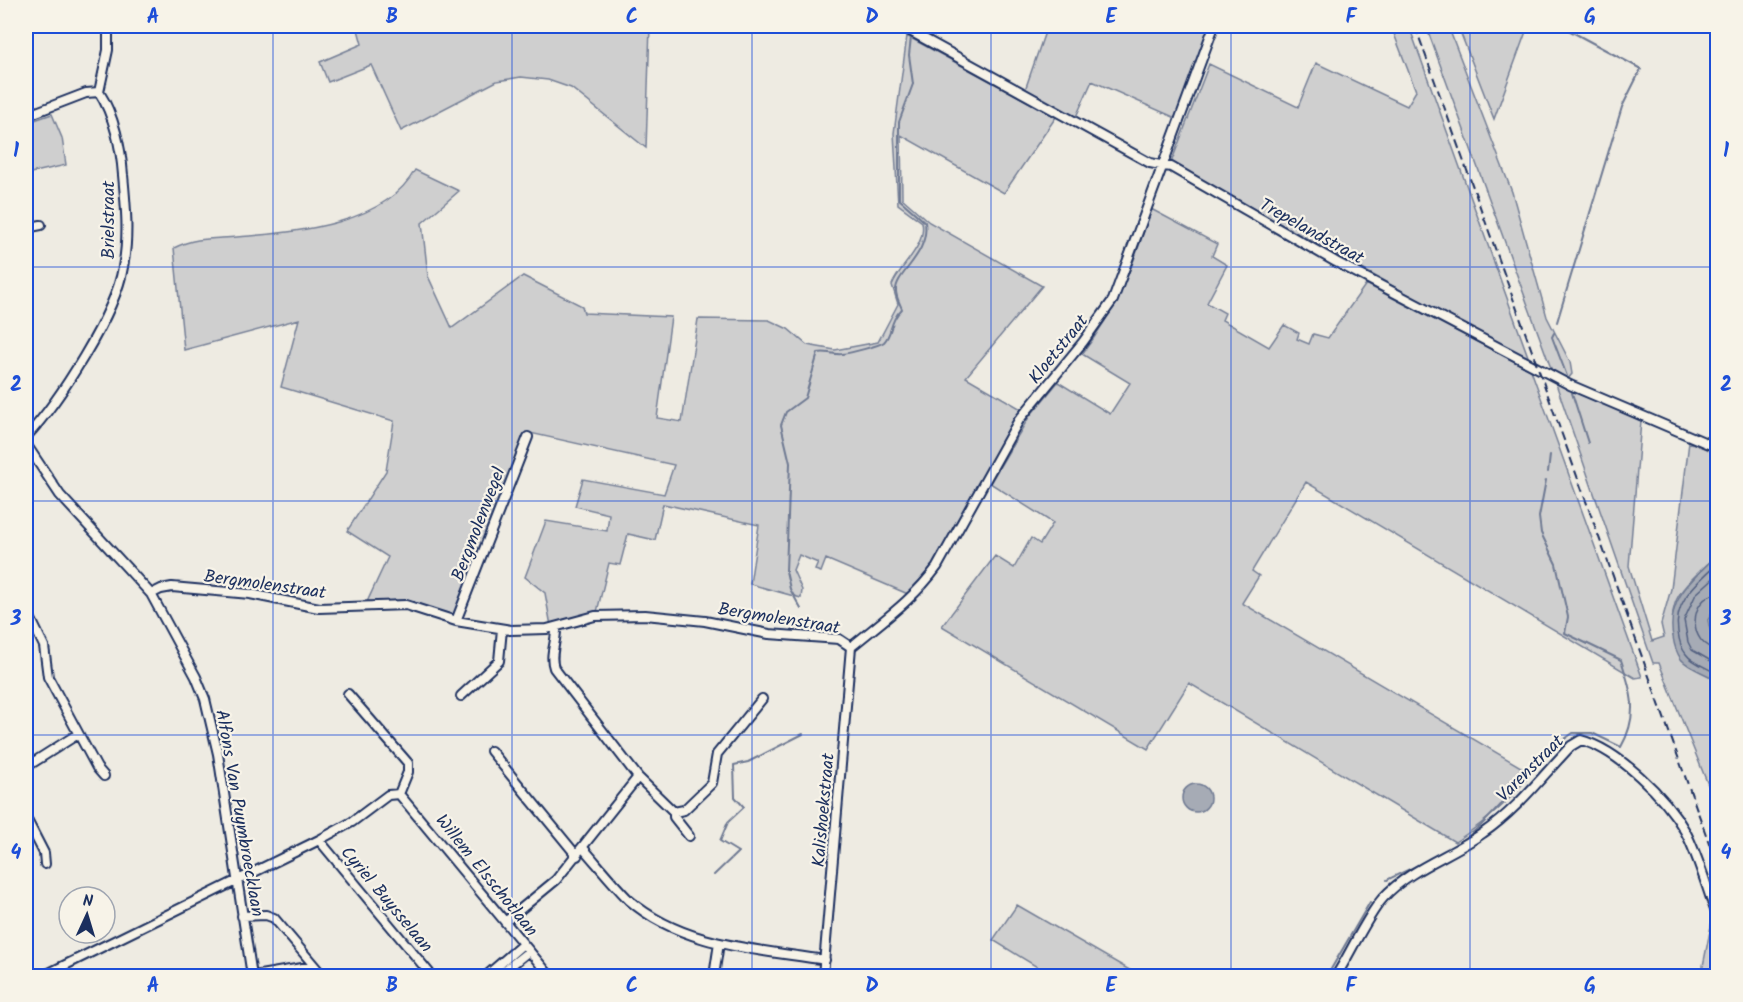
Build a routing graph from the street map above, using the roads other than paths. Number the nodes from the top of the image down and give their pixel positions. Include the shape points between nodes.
1 (108, 26) edge
2 (901, 26) edge
3 (1214, 26) edge
4 (99, 92) junction
5 (26, 116) edge
6 (1163, 165) junction
7 (42, 225) dead end
8 (26, 228) edge
9 (26, 437) edge
10 (528, 437) dead end
11 (26, 444) edge
12 (1718, 448) edge
13 (151, 594) junction
14 (26, 609) edge
15 (456, 621) junction
16 (556, 627) junction
17 (502, 629) junction
18 (851, 646) junction
19 (348, 694) dead end
20 (461, 696) dead end
21 (762, 699) dead end
22 (78, 735) junction
23 (491, 751) dead end
24 (26, 767) edge
25 (105, 776) dead end
26 (638, 777) junction
27 (399, 794) junction
28 (674, 812) junction
29 (26, 818) edge
30 (689, 836) dead end
31 (319, 840) junction
32 (583, 848) junction
33 (577, 856) junction
34 (45, 864) dead end
35 (237, 880) junction
36 (242, 916) junction
37 (1718, 918) edge
38 (505, 922) junction
39 (719, 943) junction
40 (523, 944) junction
41 (529, 951) junction
42 (825, 960) junction
43 (314, 966) junction
44 (43, 976) edge
45 (253, 976) edge
46 (323, 976) edge
47 (432, 976) edge
48 (486, 976) edge
49 (498, 976) edge
50 (550, 976) edge
51 (714, 976) edge
52 (823, 976) edge
53 (1336, 976) edge

1 - 4 street via 108,50
2 - 6 street, Trepelandstraat via 1150,163
3 - 6 street, Kloetstraat
4 - 5 street via 86,93
4 - 9 street, Brielstraat via 108,108 122,167 126,242 122,276 89,348
6 - 12 street, Trepelandstraat via 1336,262 1581,391
6 - 18 street, Kloetstraat via 1113,300 1101,319 1019,420 937,567 884,622
7 - 8 street
10 - 15 street, Bergmolenwegel
11 - 13 street via 60,495
13 - 15 street, Bergmolenstraat via 172,587 239,592 319,608 406,605
13 - 35 street, Alfons Van Puymbroecklaan via 205,699 219,754
14 - 22 street via 44,646 48,677
15 - 17 street, Bergmolenstraat
16 - 17 street, Bergmolenstraat
16 - 18 street, Bergmolenstraat via 595,616 625,614 705,621 782,636 831,638
16 - 26 street via 551,660 554,668
17 - 20 street via 499,661
18 - 42 street, Kalishoekstraat
19 - 27 street via 408,763
21 - 28 street via 717,754 712,783 684,810
22 - 24 street
22 - 25 street
23 - 33 street
26 - 28 street
26 - 32 street
27 - 31 street via 388,795
27 - 38 street, Willem Elsschotlaan
28 - 30 street
29 - 34 street via 44,853
31 - 35 street
31 - 47 street, Cyriel Buysselaan
32 - 33 street
32 - 39 street via 628,899 646,913 699,940
33 - 38 street via 556,880
35 - 36 street, Alfons Van Puymbroecklaan
35 - 44 street
36 - 43 street via 274,918
36 - 45 street, Alfons Van Puymbroecklaan
37 - 53 street, Varenstraat via 1685,832 1671,811 1614,756 1581,740 1487,831 1460,850 1419,870 1382,899
38 - 40 street, Willem Elsschotlaan
39 - 42 street
39 - 51 street
40 - 41 street, Willem Elsschotlaan
40 - 48 street
41 - 49 street
41 - 50 street, Willem Elsschotlaan
42 - 52 street, Kalishoekstraat
43 - 45 street
43 - 46 street

